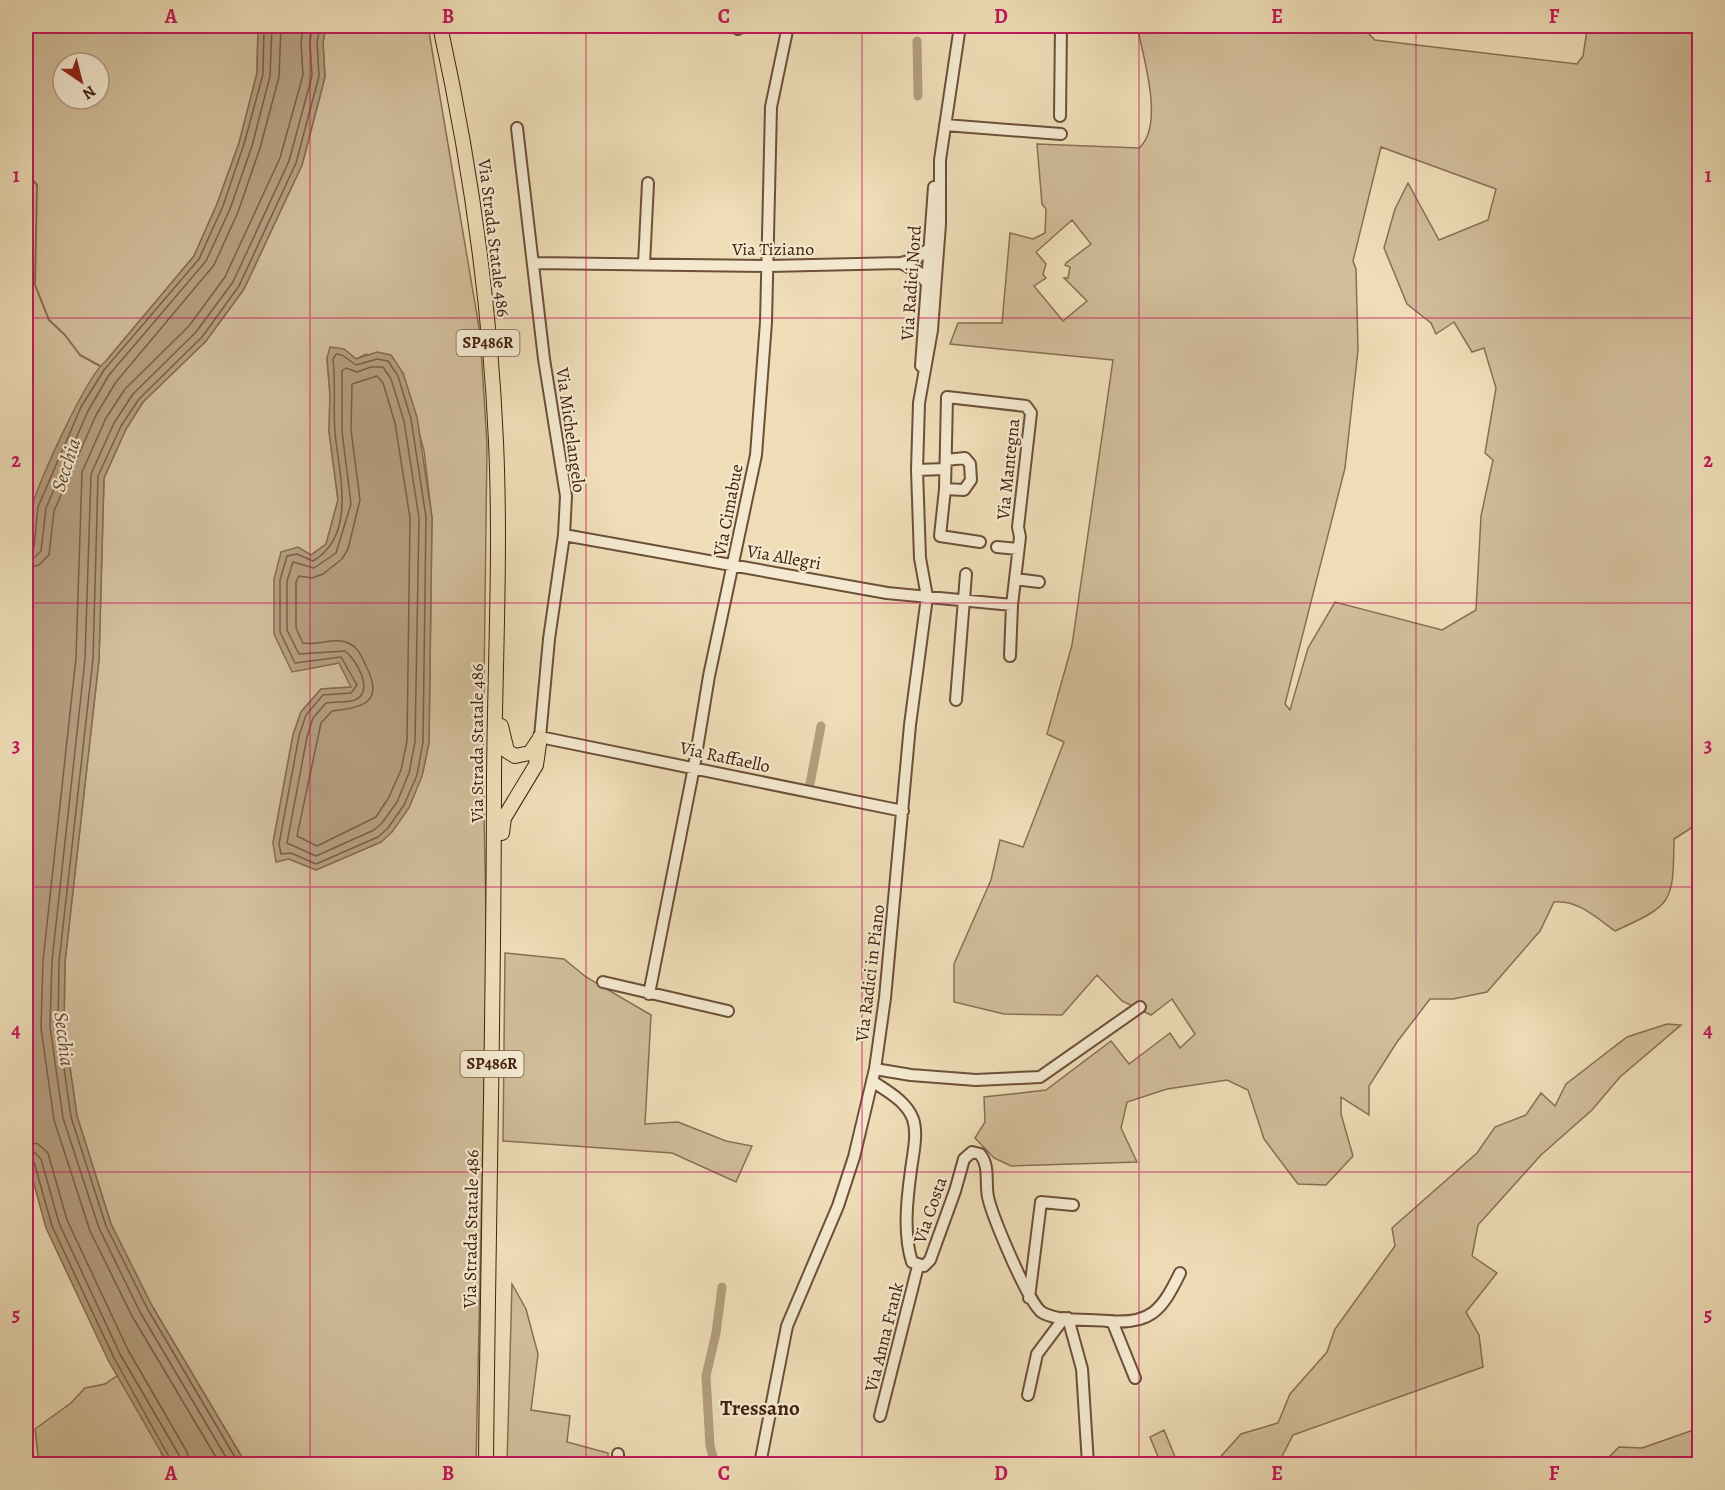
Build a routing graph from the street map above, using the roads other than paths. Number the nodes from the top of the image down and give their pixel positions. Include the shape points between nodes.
1 (440, 26) edge
2 (788, 26) edge
3 (960, 26) edge
4 (1061, 26) edge
5 (1060, 116) dead end
6 (945, 125) junction
7 (517, 128) dead end
8 (1061, 134) dead end
9 (939, 182) junction
10 (648, 183) dead end
11 (941, 205) junction
12 (932, 216) junction
13 (930, 248) junction
14 (534, 263) junction
15 (901, 263) junction
16 (644, 264) junction
17 (937, 265) joint
18 (769, 266) junction
19 (927, 284) junction
20 (920, 393) junction
21 (945, 465) junction
22 (917, 470) junction
23 (945, 489) junction
24 (564, 535) junction
25 (980, 542) dead end
26 (997, 547) dead end
27 (1018, 549) junction
28 (734, 566) junction
29 (966, 574) dead end
30 (1015, 579) junction
31 (1039, 582) dead end
32 (927, 597) junction
33 (963, 600) junction
34 (1012, 605) junction
35 (1010, 656) dead end
36 (496, 663) junction
37 (956, 700) dead end
38 (540, 736) junction
39 (694, 766) junction
40 (903, 811) junction
41 (495, 885) junction
42 (603, 982) dead end
43 (649, 994) junction
44 (1140, 1007) dead end
45 (729, 1011) dead end
46 (875, 1069) junction
47 (872, 1082) junction
48 (1073, 1204) dead end
49 (918, 1266) junction
50 (1180, 1274) dead end
51 (1029, 1299) junction
52 (1066, 1318) junction
53 (1117, 1321) junction
54 (1135, 1378) dead end
55 (1028, 1395) dead end
56 (880, 1416) dead end
57 (486, 1464) edge
58 (760, 1464) edge
59 (1088, 1464) edge

1 - 36 main road, Via Strada Statale 486 / SP486R via 456,98 483,282 496,442
2 - 18 street, Via Cimabue via 771,106
3 - 6 street, Via Radici Nord
4 - 5 street
6 - 8 street
6 - 9 street, Via Radici Nord
7 - 14 street, Via Michelangelo
9 - 11 street, Via Radici Nord
9 - 11 street via 951,198
9 - 12 street, Via Radici Nord via 935,181
10 - 16 street
11 - 12 street
11 - 17 street, Via Radici Nord
12 - 13 street, Via Radici Nord
13 - 15 street
13 - 19 street, Via Radici Nord
14 - 16 street, Via Tiziano
14 - 24 street, Via Michelangelo via 544,359 566,496
15 - 18 street, Via Tiziano
15 - 19 street via 920,273
16 - 18 street, Via Tiziano
17 - 20 street, Via Radici in Piano via 930,348
18 - 28 street, Via Cimabue via 756,455
19 - 20 street, Via Radici Nord
20 - 22 street, Via Radici in Piano
21 - 22 street
21 - 23 street
21 - 23 street via 953,458 965,458 970,464 971,480 964,490
21 - 27 street, Via Mantegna via 947,397 1029,408
22 - 32 street, Via Radici in Piano
23 - 25 street via 940,536
24 - 28 street, Via Allegri
24 - 38 street, Via Michelangelo
26 - 27 street
27 - 30 street
28 - 32 street, Via Allegri
28 - 39 street, Via Cimabue
29 - 33 street
30 - 31 street
30 - 34 street
32 - 33 street, Via Allegri
32 - 40 street, Via Radici in Piano
33 - 34 street, Via Allegri
33 - 37 street
34 - 35 street
36 - 38 main road via 501,732 507,751 515,756 530,753
36 - 41 main road, Via Strada Statale 486 / SP486R
38 - 39 street, Via Raffaello
38 - 41 main road via 536,765 504,818 502,866
39 - 40 street, Via Raffaello
39 - 43 street, Via Cimabue
40 - 46 street, Via Radici in Piano
41 - 57 main road, Via Strada Statale 486 / SP486R
42 - 43 street
43 - 45 street
44 - 46 street via 1040,1077 976,1080 911,1076
46 - 47 street, Via Radici in Piano
47 - 49 street, Via Costa via 899,1100 913,1119 909,1251 912,1262
47 - 58 street, Via Radici in Piano via 841,1197 787,1326
48 - 51 street via 1041,1202
49 - 51 street, Via Costa via 930,1260 964,1159 972,1152 980,1154 986,1162 988,1199
49 - 56 street, Via Anna Frank
50 - 53 street via 1156,1312 1144,1319
51 - 52 street via 1042,1312
52 - 53 street
52 - 55 street via 1037,1354
52 - 59 street via 1082,1369
53 - 54 street

